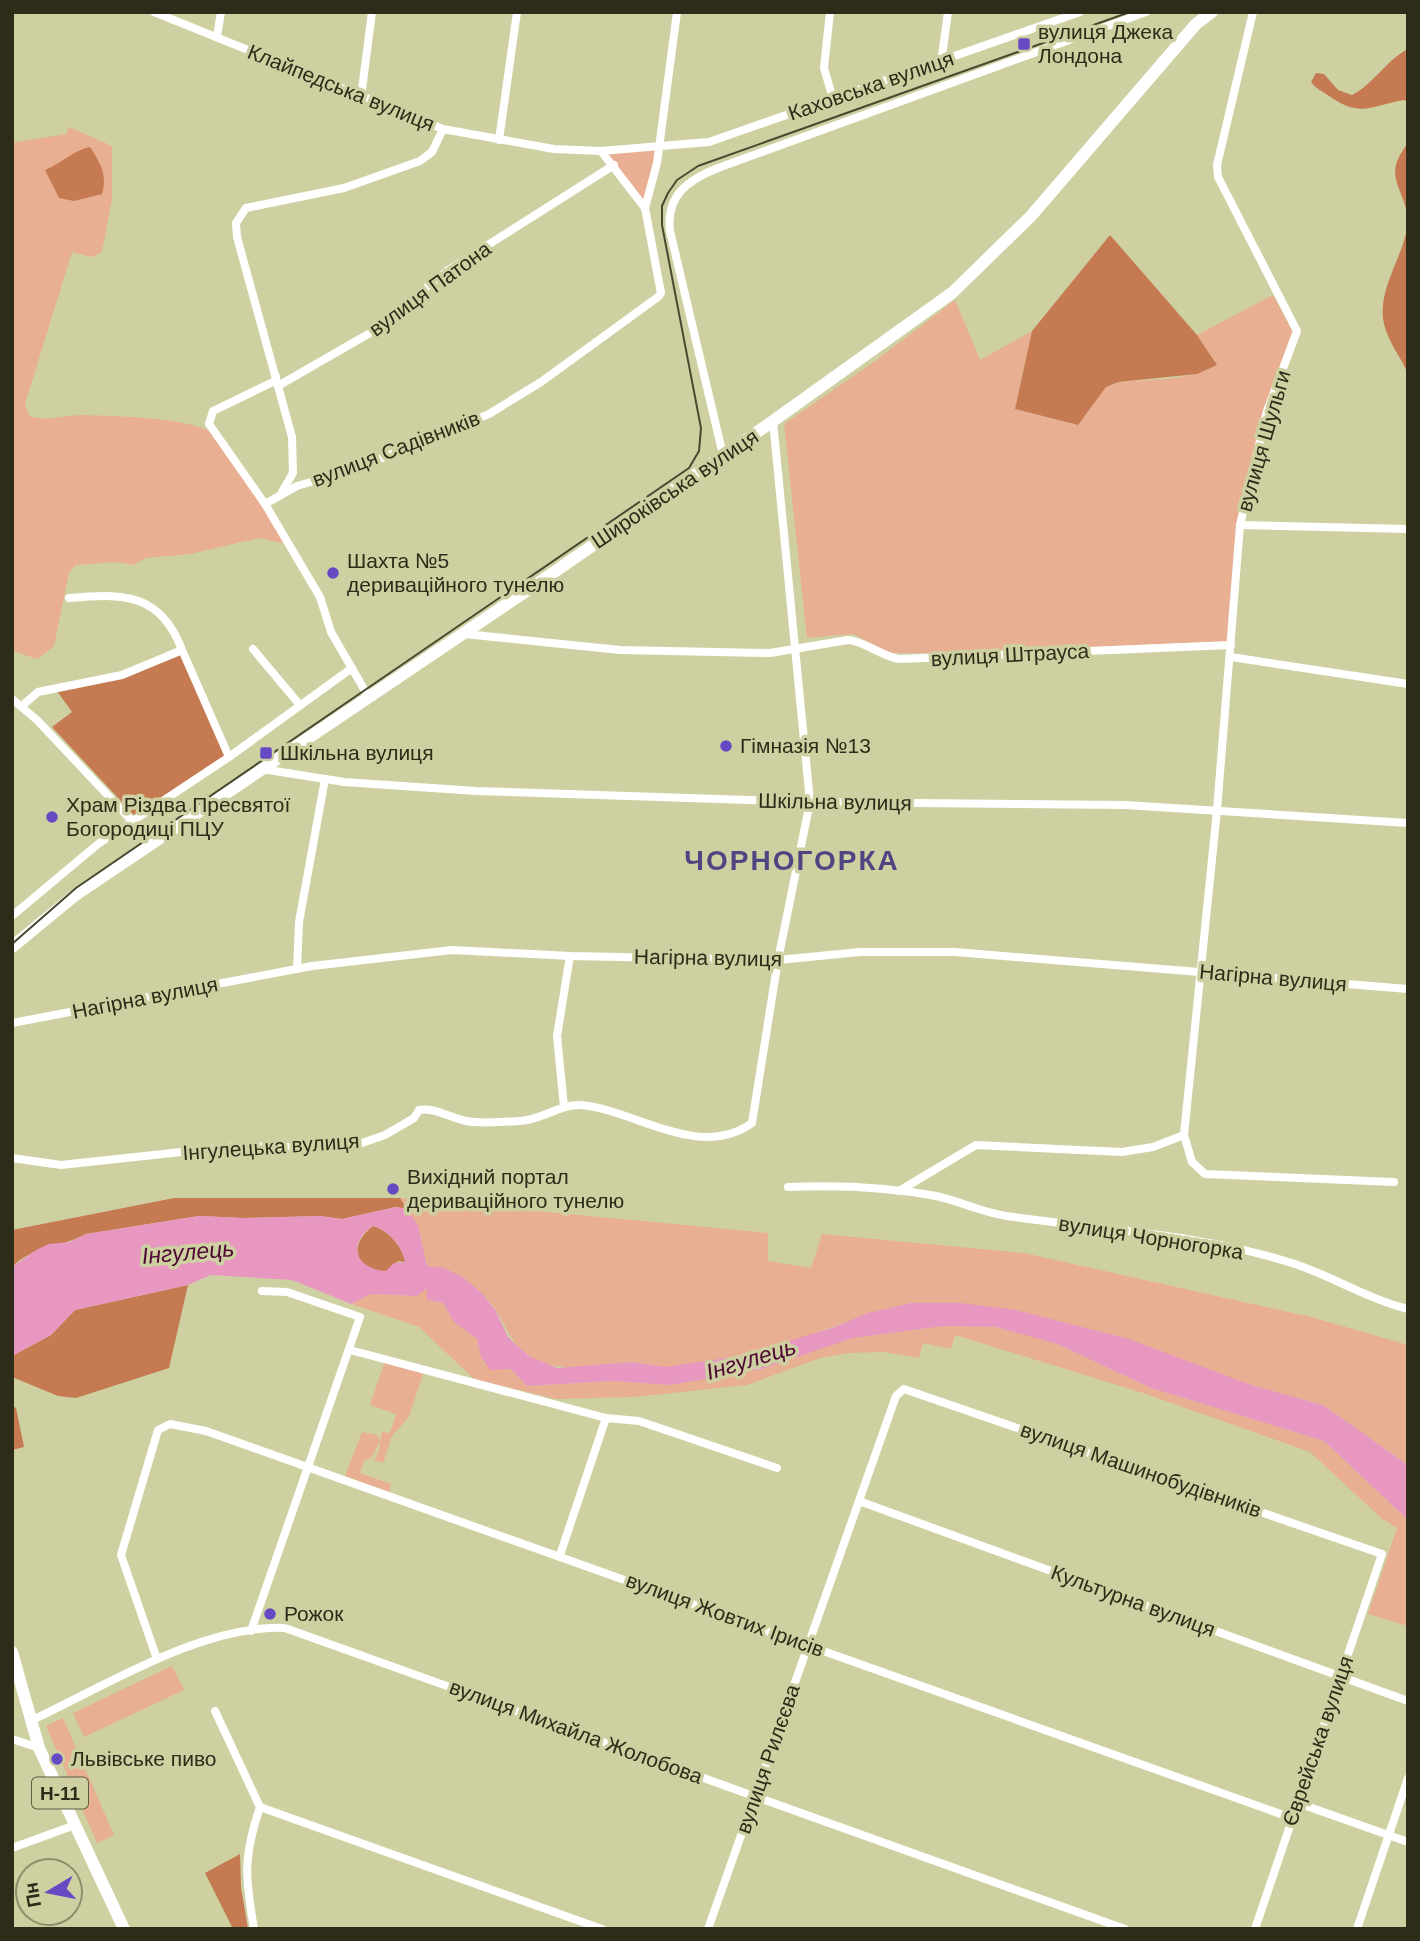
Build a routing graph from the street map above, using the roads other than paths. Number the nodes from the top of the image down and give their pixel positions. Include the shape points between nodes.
1 (154, 12) edge
2 (221, 12) edge
3 (372, 12) edge
4 (517, 12) edge
5 (677, 12) edge
6 (830, 12) edge
7 (948, 12) edge
8 (1080, 12) edge
9 (1146, 12) edge
10 (1254, 12) edge
11 (1210, 13) edge
12 (217, 36) junction
13 (941, 62) junction
14 (361, 97) junction
15 (833, 99) junction
16 (443, 130) junction
17 (499, 140) junction
18 (659, 146) junction
19 (601, 151) junction
20 (614, 165) junction
21 (645, 208) junction
22 (276, 376) junction
23 (278, 386) junction
24 (774, 421) junction
25 (723, 456) junction
26 (278, 497) junction
27 (265, 504) junction
28 (1240, 525) junction
29 (1408, 529) edge
30 (69, 598) dead end
31 (462, 633) junction
32 (1231, 645) junction
33 (253, 649) dead end
34 (795, 649) junction
35 (182, 650) junction
36 (1231, 657) junction
37 (352, 668) junction
38 (1408, 684) edge
39 (368, 696) junction
40 (12, 699) edge
41 (299, 704) junction
42 (22, 706) junction
43 (229, 757) junction
44 (262, 769) junction
45 (325, 779) junction
46 (810, 802) junction
47 (1217, 810) junction
48 (132, 821) junction
49 (1408, 823) edge
50 (12, 916) edge
51 (12, 947) edge
52 (570, 956) junction
53 (778, 960) junction
54 (298, 969) junction
55 (1198, 972) junction
56 (1408, 989) edge
57 (12, 1023) edge
58 (564, 1107) junction
59 (1184, 1135) junction
60 (12, 1158) edge
61 (1394, 1182) dead end
62 (788, 1187) dead end
63 (899, 1192) junction
64 (262, 1291) dead end
65 (1408, 1309) edge
66 (350, 1350) junction
67 (899, 1391) joint
68 (606, 1418) junction
69 (309, 1468) junction
70 (777, 1468) dead end
71 (859, 1502) junction
72 (1382, 1554) joint
73 (560, 1555) junction
74 (251, 1631) junction
75 (807, 1646) junction
76 (12, 1652) edge
77 (157, 1660) junction
78 (1341, 1676) junction
79 (1408, 1701) edge
80 (215, 1711) dead end
81 (30, 1721) junction
82 (12, 1739) edge
83 (39, 1748) junction
84 (1408, 1778) edge
85 (756, 1796) junction
86 (1298, 1803) junction
87 (260, 1807) junction
88 (1292, 1818) junction
89 (75, 1825) junction
90 (1388, 1836) junction
91 (1408, 1842) edge
92 (12, 1848) edge
93 (124, 1929) edge
94 (254, 1929) edge
95 (602, 1929) edge
96 (708, 1929) edge
97 (1125, 1929) edge
98 (1255, 1929) edge
99 (1357, 1929) edge

1 - 12 street, Клайпедська вулиця
2 - 12 street
3 - 14 street
4 - 17 street
5 - 18 street
6 - 15 street via 824,68
7 - 13 street
8 - 13 street, Каховська вулиця
9 - 25 street via 718,167 682,187 668,216 670,231
10 - 28 street, вулиця Шульги via 1217,165 1218,177 1297,331 1267,411
11 - 24 main road, Широківська вулиця via 989,259 920,318
12 - 14 street, Клайпедська вулиця
13 - 15 street, Каховська вулиця
14 - 16 street, Клайпедська вулиця
15 - 18 street, Каховська вулиця via 709,142
16 - 17 street, Клайпедська вулиця
16 - 22 street via 432,152 420,161 344,188 258,204 239,214 237,237
17 - 19 street, Клайпедська вулиця
18 - 19 street, Клайпедська вулиця
18 - 21 street
19 - 20 street
20 - 21 street
20 - 23 street, вулиця Патона via 447,271 370,333
21 - 26 street, вулиця Садівників via 661,293 541,382 489,414
22 - 23 street
22 - 27 street via 262,390 214,411 209,424
23 - 26 street via 295,456 289,483
24 - 25 main road, Широківська вулиця
24 - 34 street
25 - 31 main road, Широківська вулиця
26 - 27 street, вулиця Садівників
27 - 37 street via 320,597 331,632
28 - 29 street
28 - 32 street, вулиця Шульги
30 - 35 street via 117,596 144,602 167,619
31 - 34 street, вулиця Штрауса via 620,650 770,653
31 - 39 main road, Широківська вулиця
32 - 34 street, вулиця Штрауса via 899,660 883,657 856,640
32 - 36 street, вулиця Шульги
33 - 41 street
34 - 46 street
35 - 42 street via 122,675 38,692
35 - 43 street
36 - 38 street
36 - 47 street, вулиця Шульги
37 - 39 street
37 - 41 street
39 - 44 main road, Широківська вулиця
40 - 42 street
41 - 43 street
42 - 48 street
43 - 48 street
44 - 45 street, Шкільна вулиця
44 - 51 main road, Широківська вулиця via 74,896
45 - 46 street, Шкільна вулиця via 476,791
45 - 54 street via 299,922
46 - 47 street, Шкільна вулиця via 1125,804
46 - 53 street
47 - 49 street, Шкільна вулиця
47 - 55 street, вулиця Шульги
48 - 50 street
52 - 53 street, Нагірна вулиця
52 - 54 street, Нагірна вулиця via 452,950
52 - 58 street via 557,1036
53 - 55 street, Нагірна вулиця via 943,951
53 - 58 street, Інгулецька вулиця via 752,1123 739,1131 696,1137 666,1132 618,1112 582,1105
54 - 57 street, Нагірна вулиця
55 - 56 street, Нагірна вулиця
55 - 59 street, вулиця Шульги
58 - 60 street, Інгулецька вулиця via 534,1120 493,1122 419,1110 385,1135 334,1148 237,1146 61,1165
59 - 61 street via 1192,1162 1205,1174
59 - 63 street via 1122,1153 976,1145
62 - 63 street, вулиця Чорногорка via 831,1185
63 - 65 street, вулиця Чорногорка via 936,1196 995,1214 1227,1248 1294,1264 1378,1301
64 - 66 street via 287,1292 360,1317
66 - 68 street
66 - 69 street
67 - 71 street, вулиця Рилєєва
67 - 72 street, вулиця Машинобудівників
68 - 70 street via 639,1422
68 - 73 street
69 - 73 street, вулиця Жовтих Ірисів
69 - 74 street
69 - 77 street, вулиця Жовтих Ірисів via 182,1425 158,1430 121,1555
71 - 75 street, вулиця Рилєєва
71 - 78 street, Культурна вулиця
72 - 78 street, Єврейська вулиця
73 - 75 street, вулиця Жовтих Ірисів
74 - 77 street, вулиця Михайла Жолобова
74 - 85 street, вулиця Михайла Жолобова via 292,1630
75 - 85 street, вулиця Рилєєва
75 - 88 street, вулиця Жовтих Ірисів
76 - 81 main road, Н-11
77 - 81 street, вулиця Михайла Жолобова
78 - 79 street, Культурна вулиця
78 - 86 street, Єврейська вулиця
80 - 87 street
81 - 83 main road, Н-11
82 - 83 street
83 - 89 main road, Н-11
84 - 90 street
85 - 96 street, вулиця Рилєєва
85 - 97 street, вулиця Михайла Жолобова
86 - 88 street, Єврейська вулиця
86 - 90 street
87 - 94 street via 247,1846 246,1883
87 - 95 street
88 - 98 street, Єврейська вулиця
89 - 92 street
89 - 93 main road, Н-11
90 - 91 street
90 - 99 street

